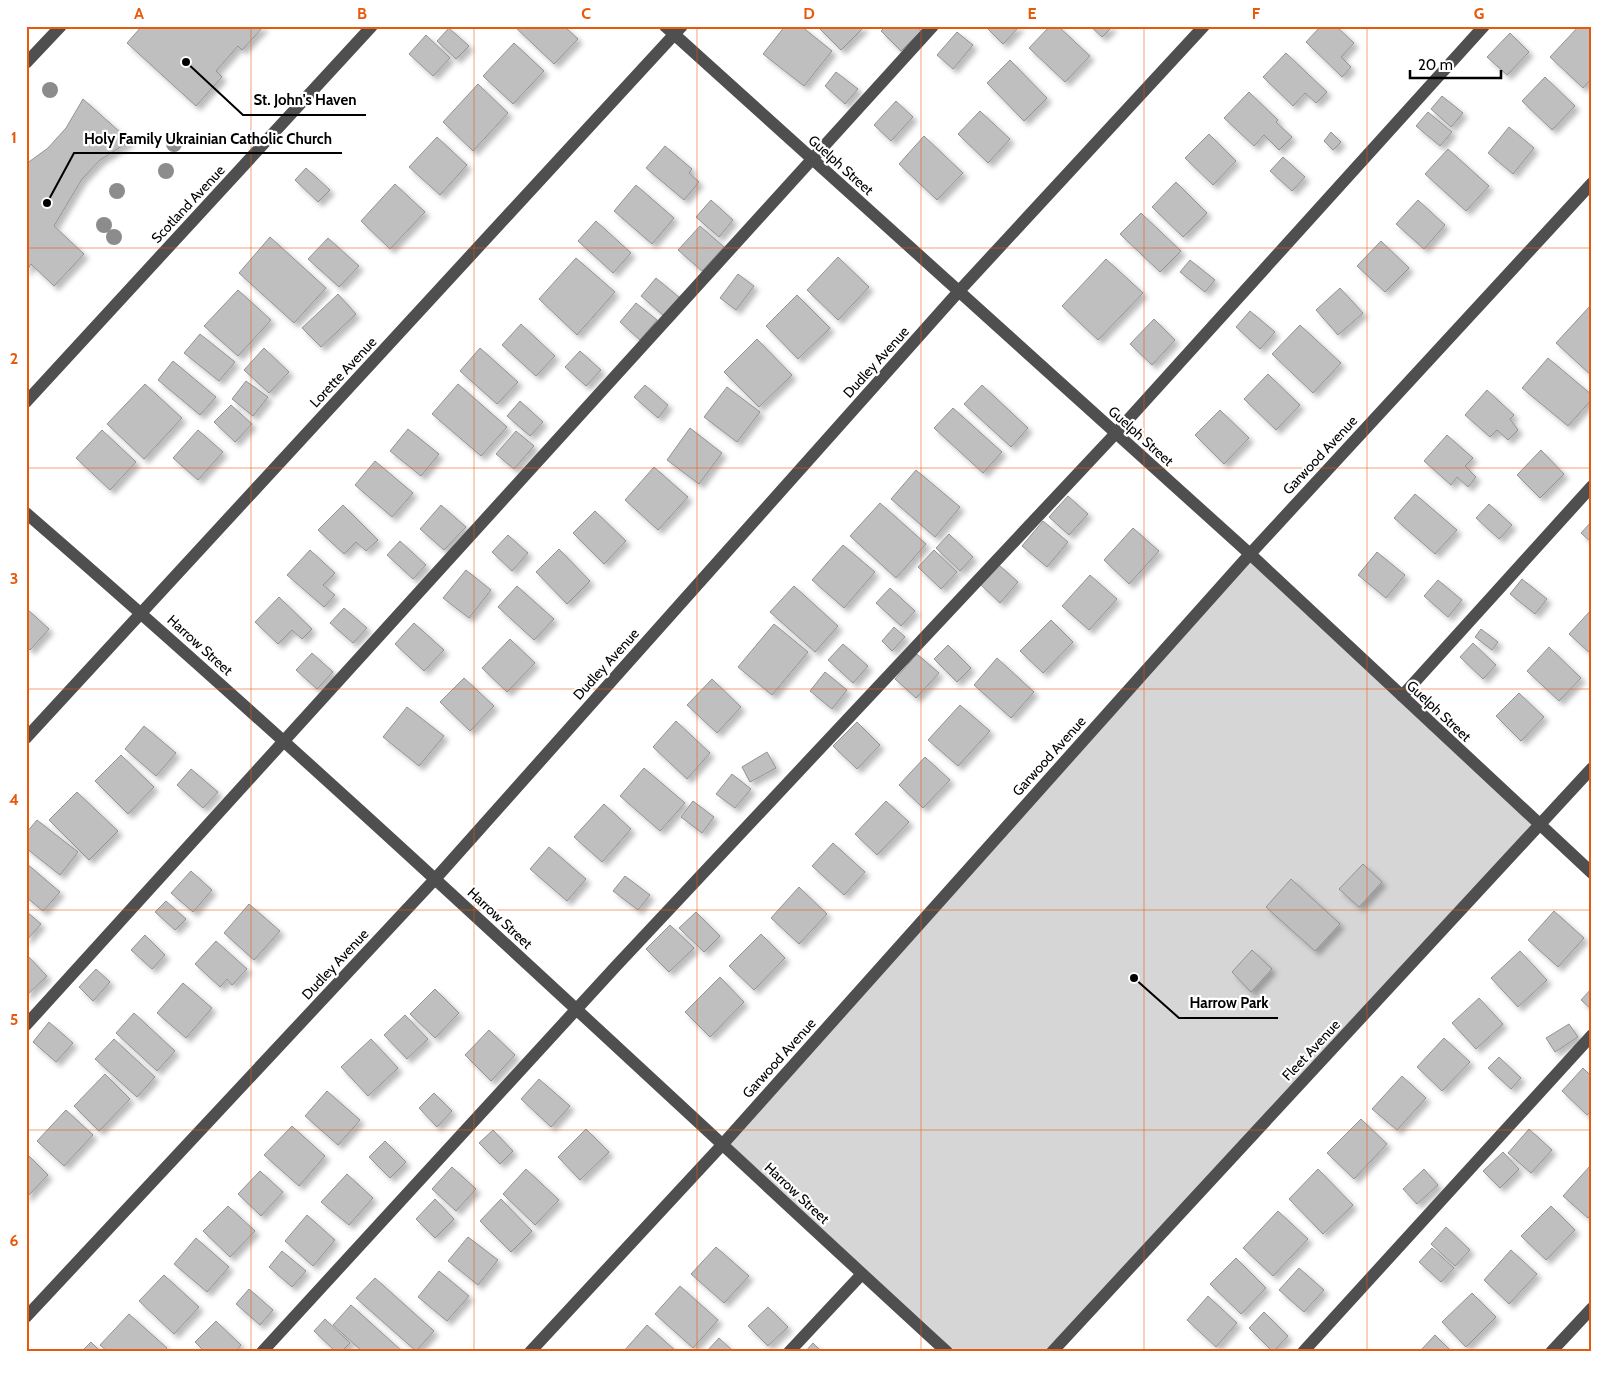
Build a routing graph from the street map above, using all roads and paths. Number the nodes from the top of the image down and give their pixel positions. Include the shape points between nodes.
1 (61, 26) edge
2 (372, 26) edge
3 (933, 26) edge
4 (1204, 26) edge
5 (1484, 26) edge
6 (674, 29) edge
7 (26, 63) edge
8 (811, 158) junction
9 (1592, 183) edge
10 (960, 290) junction
11 (26, 402) edge
12 (1116, 433) junction
13 (1592, 486) edge
14 (26, 513) edge
15 (1250, 554) junction
16 (142, 612) junction
17 (1402, 696) junction
18 (26, 738) edge
19 (284, 742) junction
20 (1592, 768) edge
21 (1539, 825) junction
22 (1592, 873) edge
23 (436, 878) junction
24 (576, 1010) junction
25 (26, 1025) edge
26 (1592, 1035) edge
27 (722, 1145) junction
28 (862, 1274) junction
29 (1592, 1308) edge
30 (26, 1316) edge
31 (262, 1352) edge
32 (530, 1352) edge
33 (789, 1352) edge
34 (947, 1352) edge
35 (1052, 1352) edge
36 (1304, 1352) edge
37 (1551, 1352) edge

1 - 7 street
2 - 11 street, Scotland Avenue
3 - 8 street
4 - 10 street, Dudley Avenue
5 - 12 street
6 - 8 street, Guelph Street
6 - 16 street, Lorette Avenue
8 - 10 street, Guelph Street
8 - 19 street
9 - 15 street, Garwood Avenue
10 - 12 street, Guelph Street
10 - 23 street, Dudley Avenue
12 - 15 street, Guelph Street
12 - 24 street
13 - 17 street
14 - 16 street, Harrow Street
15 - 17 street, Guelph Street
15 - 27 street, Garwood Avenue
16 - 18 street, Lorette Avenue
16 - 19 street, Harrow Street
17 - 21 street, Guelph Street
19 - 23 street, Harrow Street
19 - 25 street
20 - 21 street, Fleet Avenue
21 - 22 street, Guelph Street
21 - 35 street, Fleet Avenue
23 - 24 street, Harrow Street
23 - 30 street, Dudley Avenue
24 - 27 street, Harrow Street
24 - 31 street
26 - 36 street
27 - 28 street, Harrow Street
27 - 32 street, Garwood Avenue
28 - 33 street
28 - 34 street, Harrow Street
29 - 37 street

